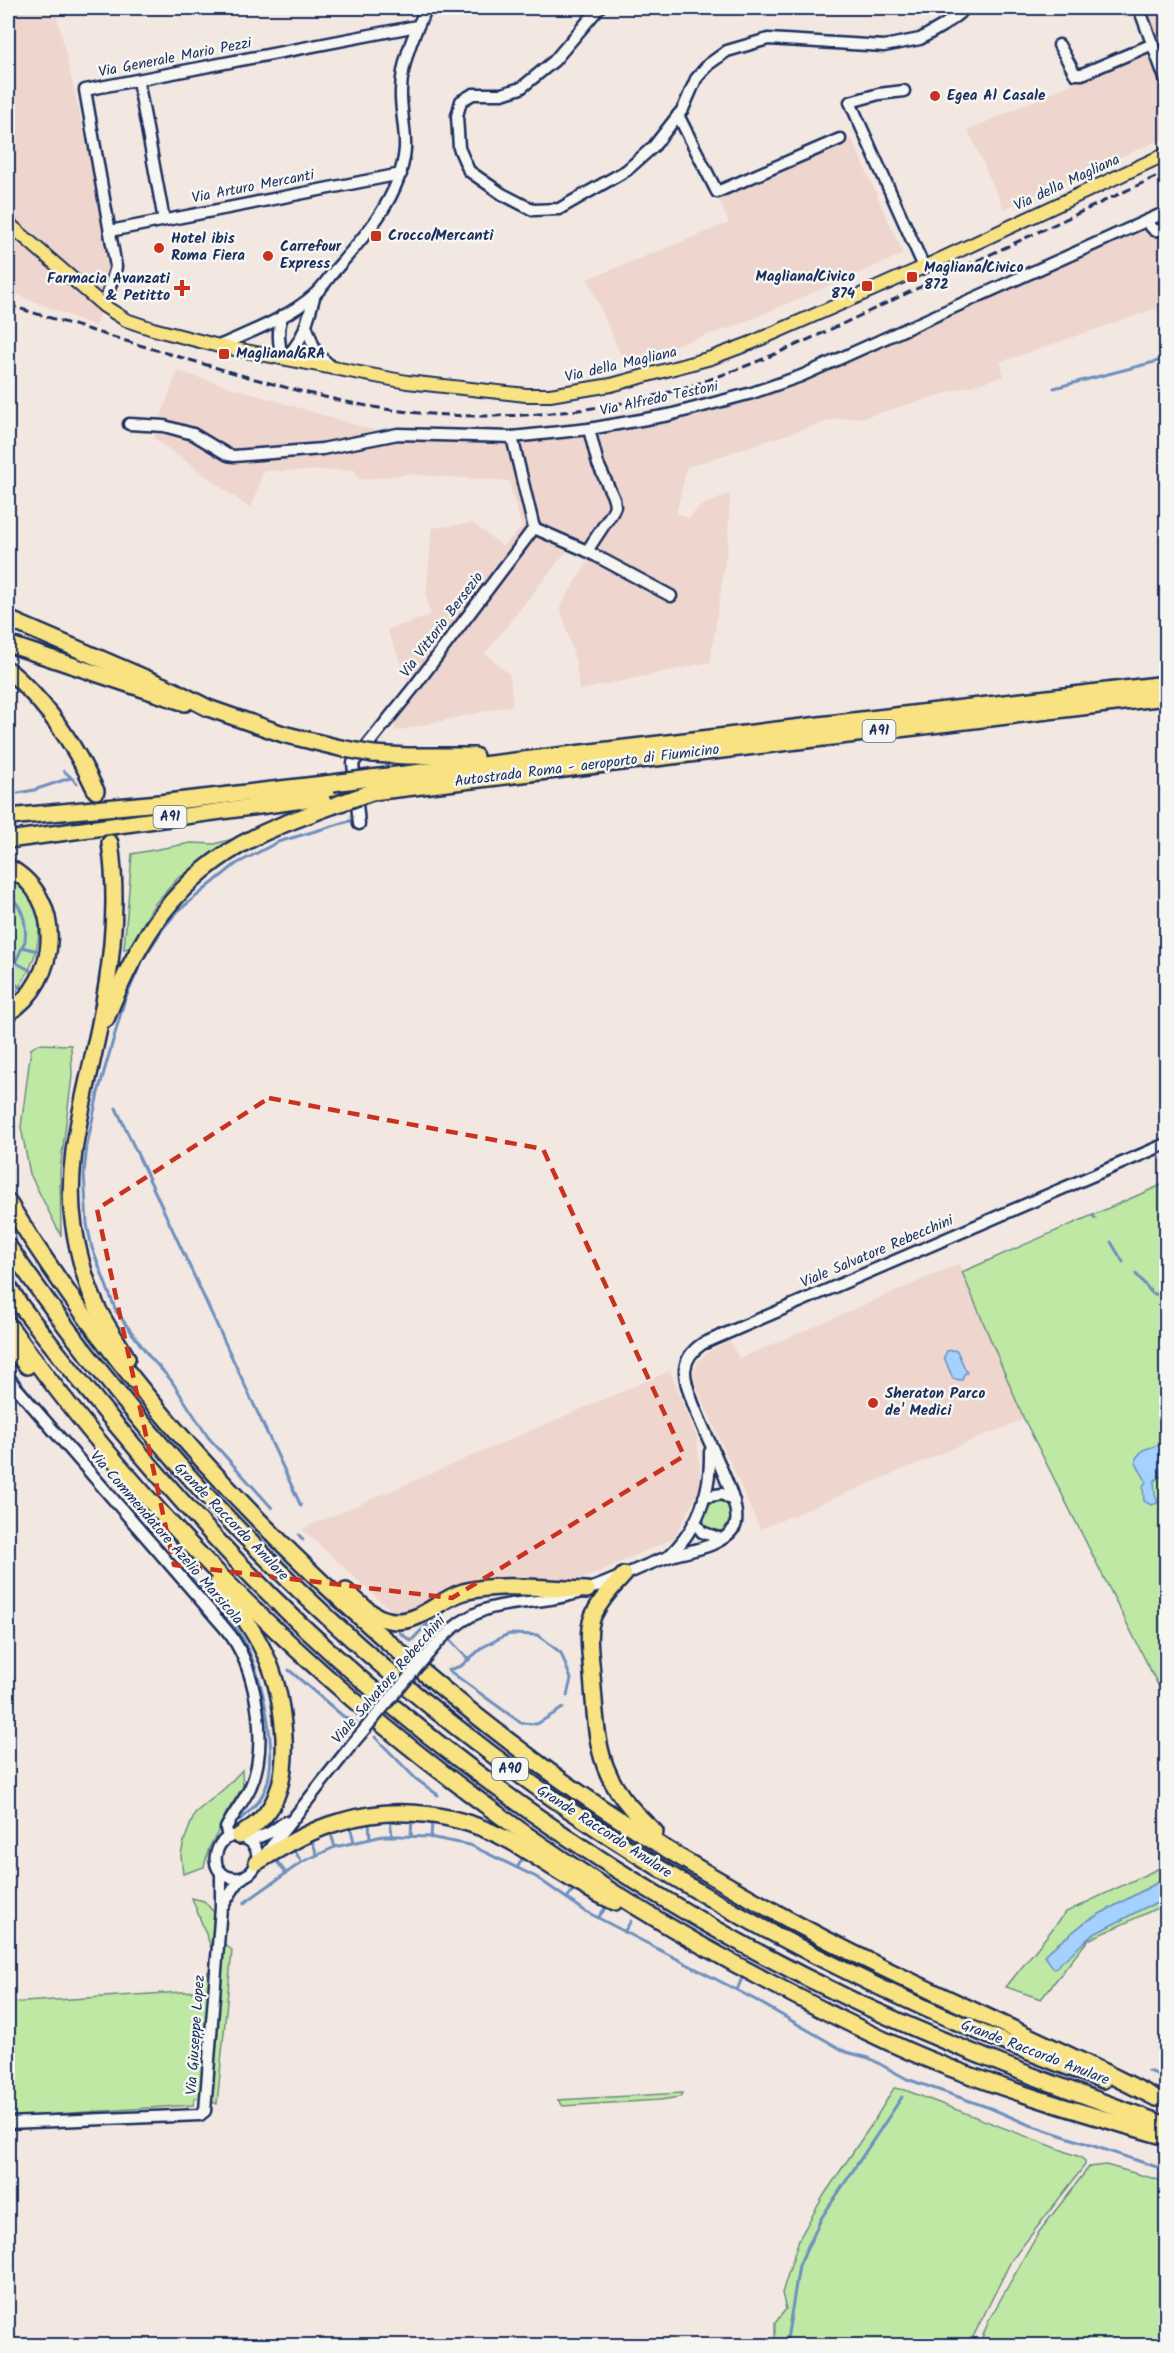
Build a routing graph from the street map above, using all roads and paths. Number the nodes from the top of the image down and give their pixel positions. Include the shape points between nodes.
1 (428, 8) edge
2 (598, 8) edge
3 (966, 8) edge
4 (1139, 8) edge
5 (417, 26) junction
6 (1153, 44) junction
7 (1059, 45) dead end
8 (138, 80) junction
9 (1167, 81) edge
10 (904, 91) dead end
11 (678, 115) junction
12 (840, 139) dead end
13 (1167, 154) edge
14 (401, 174) junction
15 (1167, 212) edge
16 (164, 220) junction
17 (1146, 221) junction
18 (8, 223) edge
19 (110, 231) junction
20 (1167, 231) edge
21 (924, 267) junction
22 (315, 294) junction
23 (104, 306) junction
24 (282, 316) junction
25 (306, 325) junction
26 (278, 339) junction
27 (298, 343) junction
28 (219, 346) junction
29 (283, 359) junction
30 (333, 369) junction
31 (129, 423) dead end
32 (589, 429) junction
33 (512, 437) junction
34 (534, 528) junction
35 (586, 551) junction
36 (671, 596) dead end
37 (8, 619) edge
38 (8, 644) edge
39 (8, 670) edge
40 (1167, 684) edge
41 (1167, 697) edge
42 (208, 708) junction
43 (583, 753) junction
44 (371, 785) junction
45 (96, 791) tunnel mouth
46 (332, 795) junction
47 (8, 817) edge
48 (359, 824) dead end
49 (8, 840) edge
50 (110, 843) tunnel mouth
51 (8, 867) edge
52 (8, 1013) edge
53 (96, 1044) junction
54 (1167, 1144) edge
55 (8, 1202) edge
56 (8, 1246) edge
57 (8, 1286) edge
58 (8, 1324) edge
59 (8, 1343) edge
60 (8, 1378) edge
61 (87, 1427) junction
62 (182, 1436) junction
63 (710, 1445) junction
64 (704, 1497) junction
65 (735, 1502) junction
66 (695, 1522) junction
67 (267, 1529) junction
68 (721, 1539) junction
69 (192, 1546) junction
70 (668, 1557) junction
71 (624, 1575) junction
72 (587, 1590) junction
73 (293, 1817) junction
74 (239, 1839) junction
75 (257, 1862) junction
76 (221, 1872) junction
77 (242, 1878) junction
78 (720, 1880) junction
79 (221, 1907) junction
80 (660, 1921) junction
81 (1161, 2100) edge
82 (8, 2123) edge
83 (1167, 2125) edge
84 (1167, 2137) edge

1 - 5 street
2 - 11 street via 554,61 521,88 502,94 473,94 461,101 457,116 459,148 470,171 533,210 559,209 627,170 654,146
3 - 11 street via 920,39 884,46 768,39 727,51 696,79
4 - 6 street
5 - 8 street, Via Generale Mario Pezzi
5 - 14 street via 401,90 406,133
6 - 7 street via 1082,74 1075,74
6 - 9 street
8 - 16 street
8 - 19 street, Via Generale Mario Pezzi via 85,90
10 - 21 street via 850,102
11 - 12 street via 717,192
13 - 21 main road, Via della Magliana
14 - 16 street, Via Arturo Mercanti
14 - 22 street via 393,193 360,241
15 - 17 street, Via Alfredo Testoni
16 - 19 street, Via Arturo Mercanti
17 - 20 street via 1154,230
17 - 32 street, Via Alfredo Testoni via 801,376 669,415
18 - 23 main road, Via della Magliana
19 - 23 street, Via Generale Mario Pezzi via 116,267
21 - 30 main road, Via della Magliana via 711,358 572,393 526,395 474,390
22 - 24 street
22 - 25 street
23 - 28 main road, Via della Magliana via 126,320
24 - 26 street
24 - 28 street
25 - 27 street
25 - 30 street via 316,353
26 - 27 street
26 - 29 street
27 - 29 street
28 - 29 main road, Via della Magliana
29 - 30 main road, Via della Magliana
31 - 33 street, Via Alfredo Testoni via 193,434 234,456 322,449 398,434
32 - 33 street, Via Alfredo Testoni
32 - 35 street via 615,506
33 - 34 street
34 - 35 street
34 - 48 street, Via Vittorio Bersezio via 353,763
35 - 36 street
37 - 42 highway
38 - 42 highway via 156,695
39 - 45 highway via 54,719
40 - 43 highway, Autostrada Roma - aeroporto di Fiumicino / A91
41 - 44 highway, Autostrada Roma - aeroporto di Fiumicino / A91
42 - 43 highway, bridge via 283,734 373,754 450,757
43 - 44 highway, Autostrada Roma - aeroporto di Fiumicino / A91
44 - 46 highway, Autostrada Roma - aeroporto di Fiumicino / A91, bridge
44 - 46 highway, bridge
46 - 47 highway, Autostrada Roma - aeroporto di Fiumicino / A91 via 159,803
46 - 49 highway, Autostrada Roma - aeroporto di Fiumicino / A91
46 - 53 highway via 291,821 243,843 208,866 179,893 132,959
50 - 53 highway via 115,916
51 - 52 highway via 38,893 49,933 46,957 35,987
53 - 62 highway via 74,1145 74,1228 93,1298 132,1366
54 - 63 street, Viale Salvatore Rebecchini via 702,1344 688,1359 685,1375
55 - 62 highway, Grande Raccordo Anulare via 57,1280
56 - 81 highway, Grande Raccordo Anulare / A90 via 131,1412 252,1545 305,1599 383,1668 511,1770 664,1872 836,1968 995,2039
57 - 83 highway, Grande Raccordo Anulare / A90 via 113,1423 236,1560 390,1703 516,1800 639,1883 825,1986 997,2062
58 - 61 highway
59 - 61 highway
60 - 74 street, Via Commendatore Azelio Marsicola via 212,1613 242,1655 257,1703 261,1734 250,1788 226,1828
61 - 69 highway
62 - 67 highway, Grande Raccordo Anulare
63 - 64 street, Viale Salvatore Rebecchini via 710,1473
63 - 65 street, Viale Salvatore Rebecchini
64 - 65 street via 722,1494
64 - 66 street, Viale Salvatore Rebecchini
65 - 68 street via 736,1524
66 - 68 street via 702,1532
66 - 70 street, Viale Salvatore Rebecchini via 688,1536
67 - 72 highway via 369,1611 389,1621 413,1618 450,1597 477,1589
67 - 78 highway, Grande Raccordo Anulare via 359,1617 520,1750
68 - 70 street, Viale Salvatore Rebecchini
69 - 74 highway via 256,1636 271,1668 279,1700 283,1745 279,1786 262,1819
69 - 80 highway via 312,1664 406,1745 542,1846
70 - 71 street, Viale Salvatore Rebecchini
71 - 72 street, Viale Salvatore Rebecchini
71 - 78 highway via 596,1610 590,1628 596,1734 601,1756 615,1788 638,1817
72 - 73 street, Viale Salvatore Rebecchini, bridge via 485,1608 461,1621 440,1640
73 - 74 street, Viale Salvatore Rebecchini via 271,1832
73 - 75 street, Viale Salvatore Rebecchini
74 - 75 street via 257,1852
74 - 76 street via 222,1842 216,1852
75 - 77 street via 254,1870
75 - 80 highway via 349,1819 400,1813 443,1816 489,1830 593,1893
76 - 77 street
76 - 79 street, Via Giuseppe Lopez
77 - 79 street
78 - 81 highway, Grande Raccordo Anulare via 864,1958
79 - 82 street, Via Giuseppe Lopez via 205,2111 200,2115
80 - 84 highway via 802,2000 923,2057

